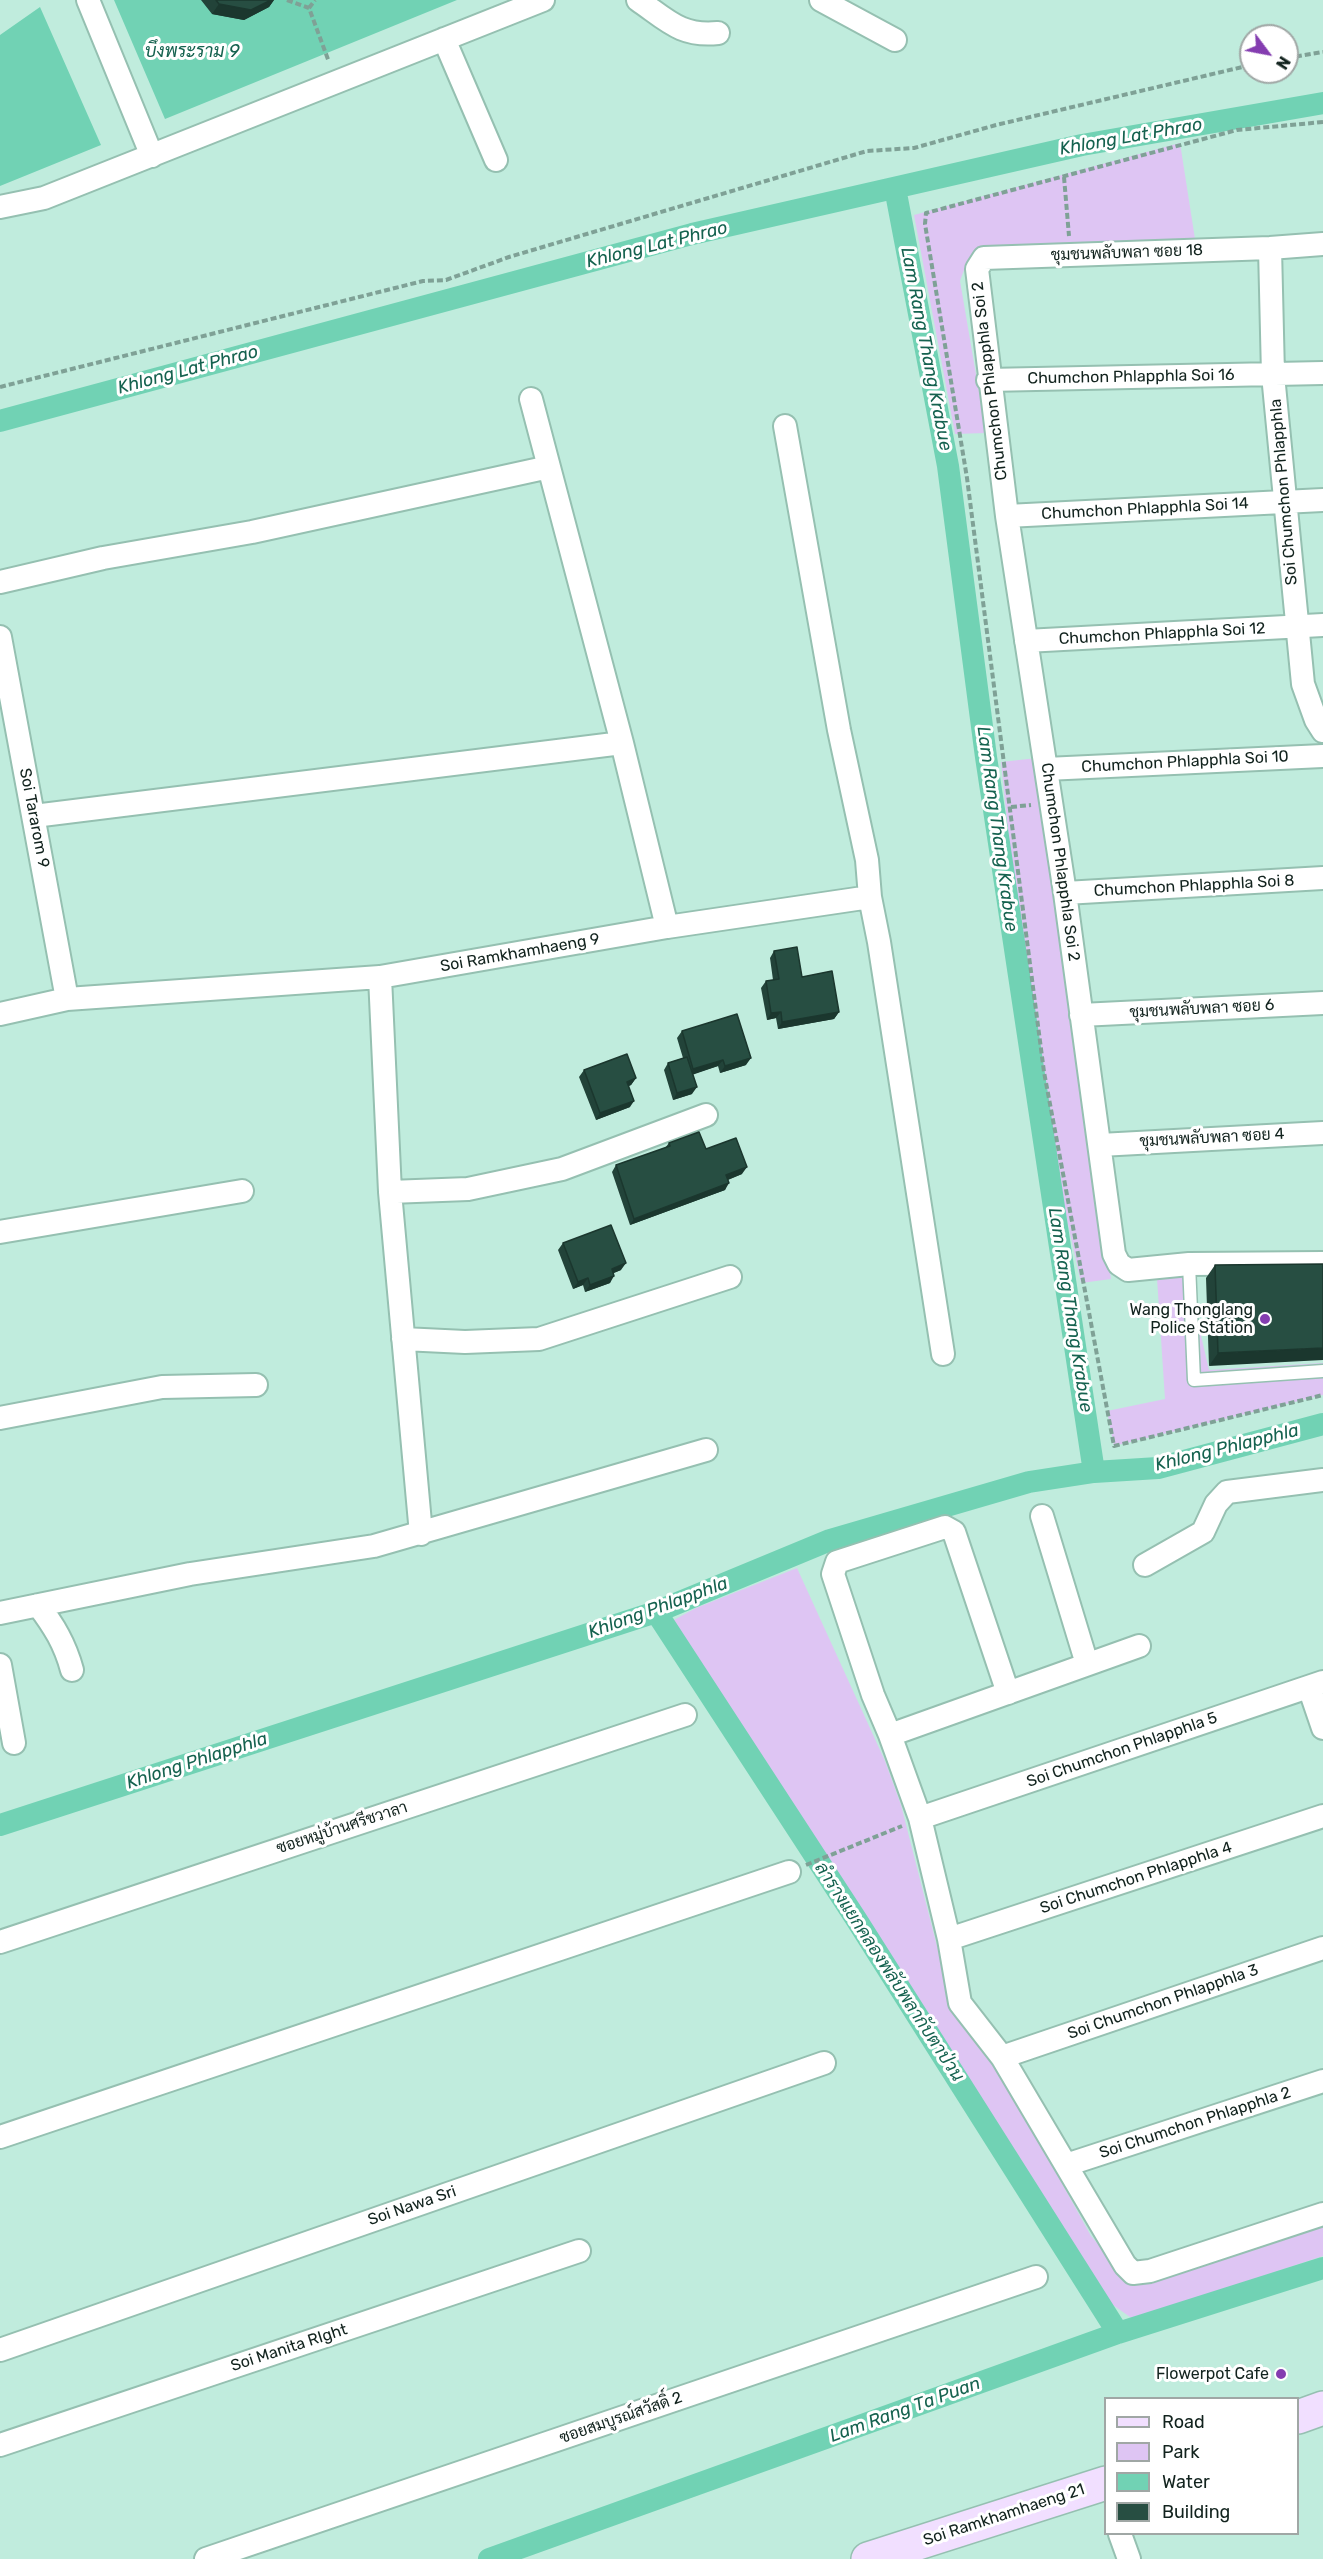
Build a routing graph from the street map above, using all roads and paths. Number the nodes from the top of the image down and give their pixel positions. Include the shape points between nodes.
1 (88, 0) edge
2 (287, 0) edge
3 (315, 0) edge
4 (543, 0) edge
5 (638, 0) edge
6 (821, 0) edge
7 (309, 8) junction
8 (718, 33) dead end
9 (444, 39) junction
10 (895, 40) dead end
11 (1323, 52) edge
12 (1299, 56) edge
13 (1239, 68) edge
14 (336, 82) junction
15 (152, 156) junction
16 (496, 160) dead end
17 (1064, 177) dead end
18 (0, 207) edge
19 (1323, 244) edge
20 (1270, 248) junction
21 (1070, 255) junction
22 (984, 258) joint
23 (1323, 373) edge
24 (1273, 375) junction
25 (988, 380) junction
26 (0, 387) edge
27 (531, 399) dead end
28 (785, 426) dead end
29 (549, 467) junction
30 (1323, 500) edge
31 (1284, 502) junction
32 (1007, 516) junction
33 (0, 582) edge
34 (1323, 625) edge
35 (1297, 626) junction
36 (0, 637) edge
37 (1026, 641) junction
38 (1323, 731) edge
39 (622, 743) junction
40 (1323, 756) edge
41 (1046, 769) junction
42 (34, 816) junction
43 (1323, 878) edge
44 (1065, 893) junction
45 (870, 897) junction
46 (667, 927) junction
47 (380, 977) junction
48 (67, 999) junction
49 (1323, 1003) edge
50 (0, 1014) edge
51 (1081, 1015) junction
52 (706, 1115) dead end
53 (1323, 1133) edge
54 (1100, 1144) junction
55 (242, 1191) dead end
56 (390, 1192) junction
57 (0, 1232) edge
58 (1323, 1263) edge
59 (1189, 1264) junction
60 (730, 1277) dead end
61 (404, 1339) junction
62 (944, 1354) dead end
63 (1323, 1371) edge
64 (256, 1385) dead end
65 (0, 1418) edge
66 (706, 1450) dead end
67 (1323, 1480) edge
68 (1042, 1516) dead end
69 (421, 1534) junction
70 (1145, 1565) dead end
71 (38, 1605) junction
72 (0, 1613) edge
73 (1139, 1646) dead end
74 (1087, 1664) junction
75 (0, 1665) edge
76 (72, 1670) dead end
77 (1316, 1684) edge
78 (1008, 1693) junction
79 (685, 1715) dead end
80 (1323, 1728) edge
81 (890, 1736) junction
82 (14, 1743) dead end
83 (1323, 1816) edge
84 (921, 1818) junction
85 (789, 1872) joint
86 (949, 1939) junction
87 (0, 1942) edge
88 (1323, 1948) edge
89 (1002, 2056) junction
90 (824, 2063) dead end
91 (1323, 2081) edge
92 (0, 2137) edge
93 (1066, 2165) junction
94 (1323, 2214) edge
95 (579, 2251) dead end
96 (1036, 2277) dead end
97 (0, 2350) edge
98 (0, 2445) edge
99 (1104, 2486) edge
100 (1120, 2535) edge
101 (206, 2559) edge
102 (868, 2559) edge
103 (1129, 2559) edge

1 - 15 street
2 - 7 path
3 - 7 path
4 - 9 street
5 - 8 street via 678,28 698,35
6 - 10 street
7 - 14 path
9 - 14 street
9 - 16 street
11 - 12 path
13 - 26 path via 914,148 867,151 509,257 446,280 423,281
14 - 15 street
15 - 18 street via 44,198
17 - 21 path
19 - 20 street, ชุมชนพลับพลา ซอย 18
20 - 21 street, ชุมชนพลับพลา ซอย 18
20 - 24 street, Soi Chumchon Phlapphla
21 - 22 street, ชุมชนพลับพลา ซอย 18
22 - 25 street, Chumchon Phlapphla Soi 2 via 977,269
23 - 24 street, Chumchon Phlapphla Soi 16
24 - 25 street, Chumchon Phlapphla Soi 16
24 - 31 street, Soi Chumchon Phlapphla
25 - 32 street, Chumchon Phlapphla Soi 2
27 - 29 street
28 - 45 street via 839,730 867,860
29 - 33 street
29 - 39 street
30 - 31 street, Chumchon Phlapphla Soi 14
31 - 32 street, Chumchon Phlapphla Soi 14
31 - 35 street, Soi Chumchon Phlapphla
32 - 37 street, Chumchon Phlapphla Soi 2
34 - 35 street, Chumchon Phlapphla Soi 12
35 - 37 street, Chumchon Phlapphla Soi 12
35 - 38 street, Soi Chumchon Phlapphla via 1303,684
36 - 42 street, Soi Tararom 9
37 - 41 street, Chumchon Phlapphla Soi 2
39 - 42 street
39 - 46 street
40 - 41 street, Chumchon Phlapphla Soi 10
41 - 44 street, Chumchon Phlapphla Soi 2
42 - 48 street, Soi Tararom 9
43 - 44 street, Chumchon Phlapphla Soi 8
44 - 51 street, Chumchon Phlapphla Soi 2
45 - 46 street, Soi Ramkhamhaeng 9
45 - 62 street
46 - 47 street, Soi Ramkhamhaeng 9
47 - 48 street, Soi Ramkhamhaeng 9
47 - 56 street
48 - 50 street, Soi Ramkhamhaeng 9
49 - 51 street, ชุมชนพลับพลา ซอย 6
51 - 54 street, Chumchon Phlapphla Soi 2
52 - 56 street via 562,1169 468,1189
53 - 54 street, ชุมชนพลับพลา ซอย 4
54 - 59 street, Chumchon Phlapphla Soi 2 via 1114,1254 1119,1264 1128,1270
55 - 57 street
56 - 61 street
58 - 59 street, Chumchon Phlapphla Soi 2
59 - 63 lane via 1194,1380
60 - 61 street via 539,1339
61 - 69 street
64 - 65 street via 162,1387
66 - 69 street
67 - 70 street via 1227,1492 1216,1504 1203,1532
68 - 74 street
69 - 71 street via 374,1546 249,1563
71 - 72 street
71 - 76 street via 66,1648
73 - 74 street
74 - 78 street
75 - 82 street
77 - 80 street
77 - 84 street, Soi Chumchon Phlapphla 5
78 - 81 street
78 - 81 street via 954,1532 945,1527 837,1563 833,1574
79 - 87 street, ซอยหมู่บ้านศรีชวาลา
81 - 84 street
83 - 86 street, Soi Chumchon Phlapphla 4
84 - 85 path
84 - 86 street
85 - 92 street
86 - 89 street via 960,2003
88 - 89 street, Soi Chumchon Phlapphla 3
89 - 93 street
90 - 97 street, Soi Nawa Sri
91 - 93 street, Soi Chumchon Phlapphla 2
93 - 94 street via 1133,2273 1150,2271
95 - 98 street, Soi Manita RIght
96 - 101 street, ซอยสมบูรณ์สวัสดิ์ 2
99 - 102 street, Soi Ramkhamhaeng 21
100 - 103 street

